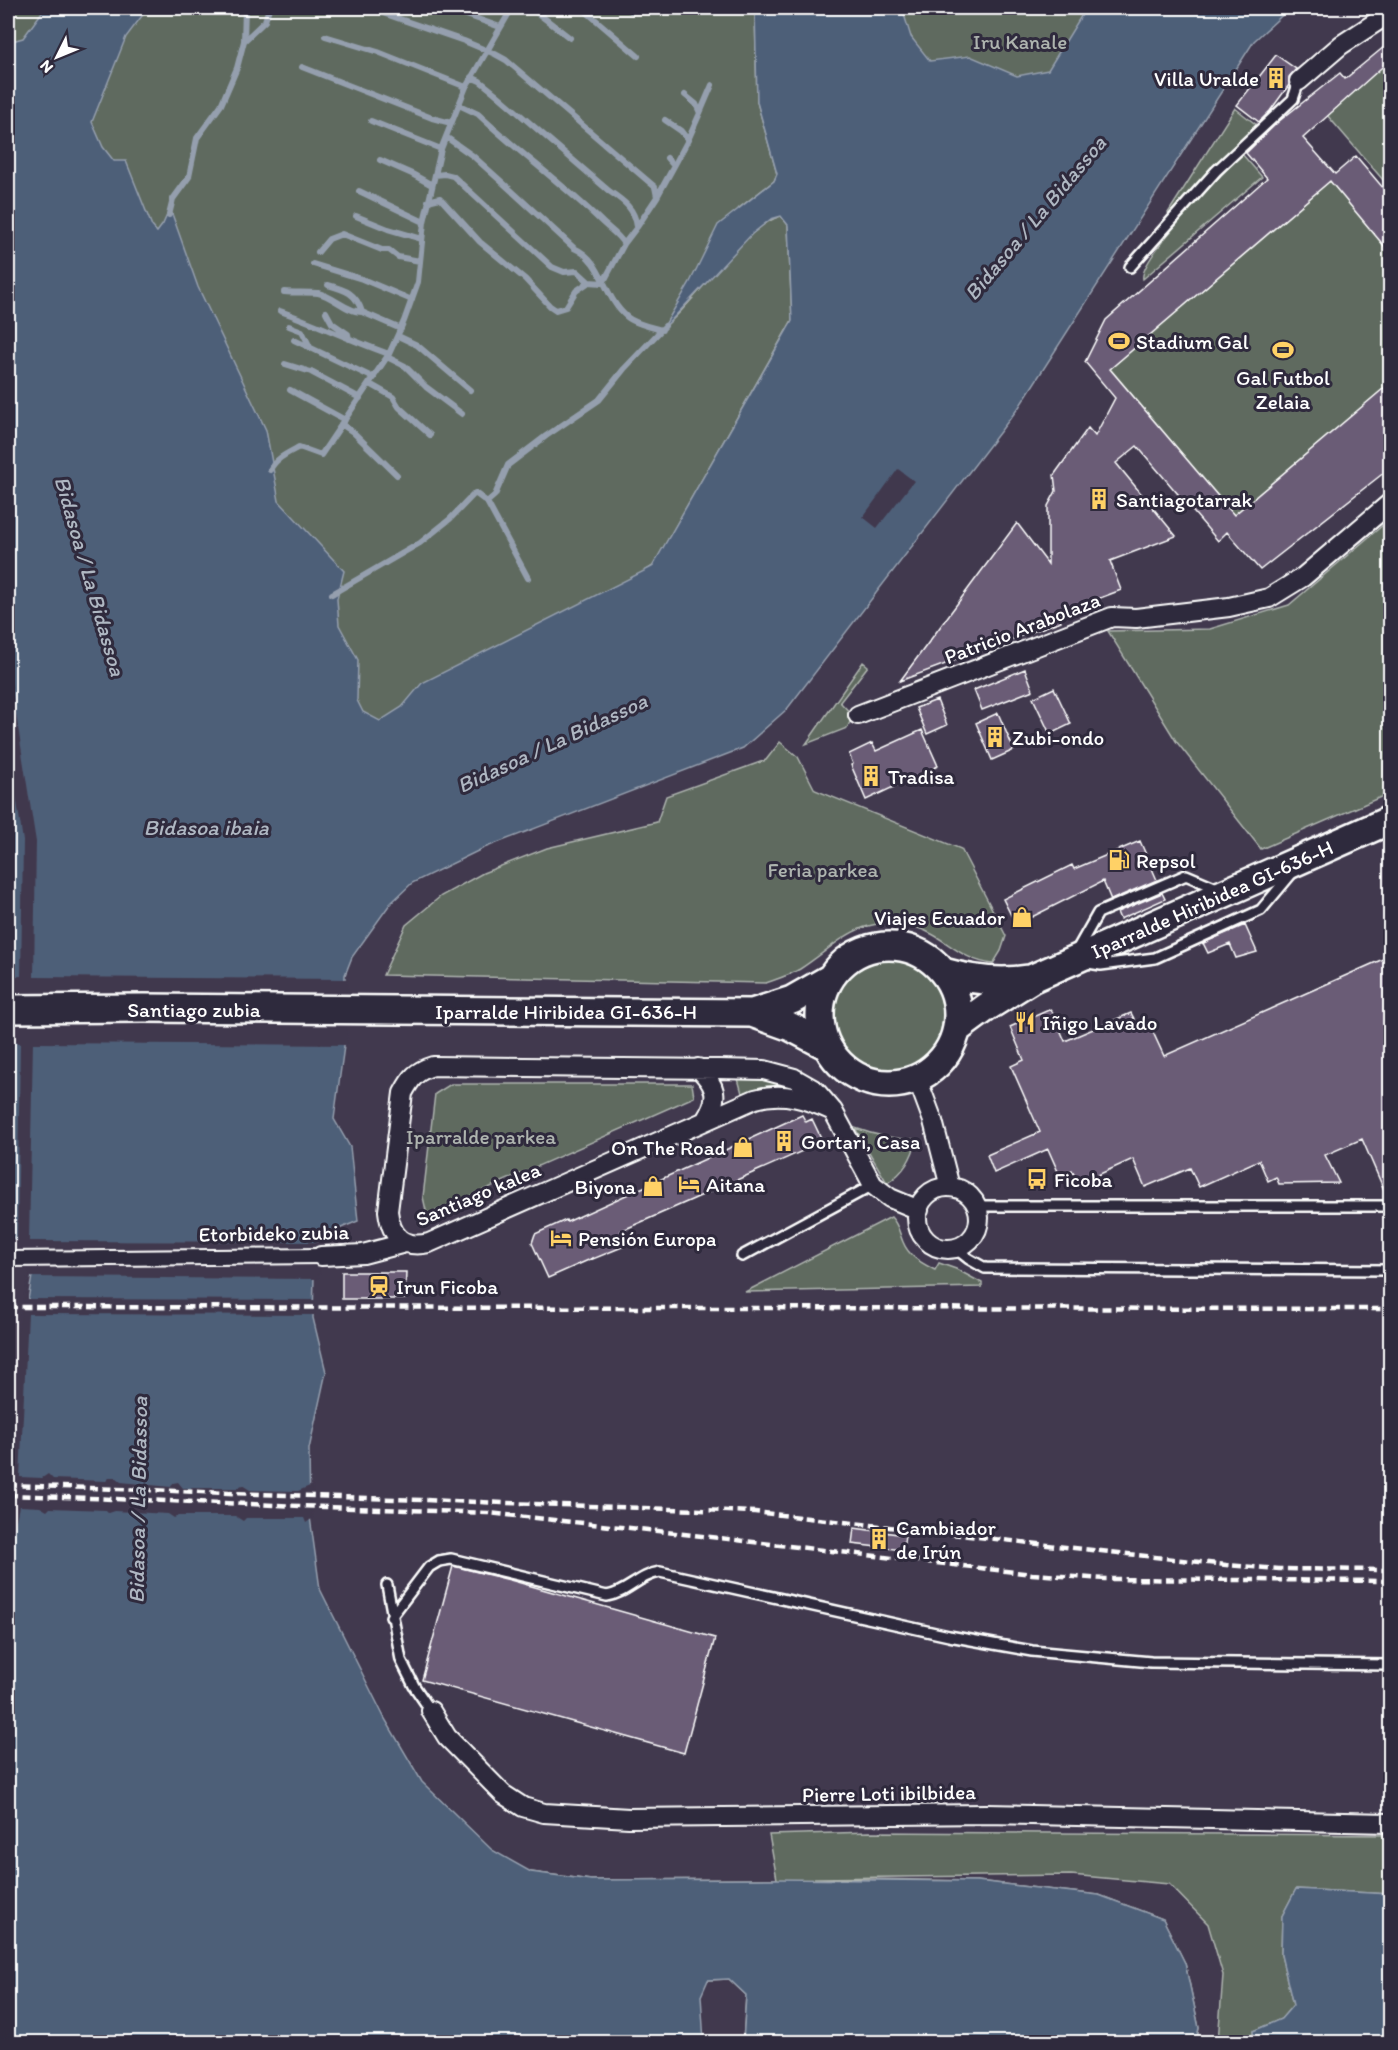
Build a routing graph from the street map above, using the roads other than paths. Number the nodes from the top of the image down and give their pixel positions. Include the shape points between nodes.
1 (1390, 13) edge
2 (1299, 81) joint
3 (1130, 267) dead end
4 (1390, 503) edge
5 (858, 715) dead end
6 (1390, 820) edge
7 (1306, 858) junction
8 (1071, 961) junction
9 (943, 972) junction
10 (1033, 978) junction
11 (829, 979) junction
12 (8, 1010) edge
13 (381, 1010) joint
14 (752, 1013) junction
15 (957, 1029) junction
16 (827, 1046) junction
17 (698, 1068) junction
18 (917, 1078) junction
19 (833, 1111) junction
20 (706, 1119) junction
21 (873, 1185) junction
22 (950, 1187) junction
23 (977, 1206) junction
24 (1390, 1206) edge
25 (919, 1210) junction
26 (405, 1243) junction
27 (956, 1248) junction
28 (321, 1256) joint
29 (742, 1256) dead end
30 (8, 1259) edge
31 (1390, 1270) edge
32 (387, 1585) dead end
33 (391, 1617) junction
34 (1390, 1665) edge
35 (431, 1711) joint
36 (1390, 1823) edge

1 - 2 street via 1341,45
2 - 3 lane via 1293,99 1216,171
4 - 5 street, Patricio Arabolaza via 1303,577 1269,598 1136,618 1112,616
6 - 7 main road, Iparralde Hiribidea GI-636-H
7 - 8 main road, Iparralde Hiribidea GI-636-H
7 - 8 lane via 1261,910 1155,958 1101,964
8 - 10 main road, Iparralde Hiribidea GI-636-H
9 - 10 main road, Iparralde Hiribidea GI-636-H via 987,981
9 - 11 main road, Iparralde Hiribidea GI-636-H via 917,951 884,945 852,955
9 - 15 main road, Iparralde Hiribidea GI-636-H via 956,999
10 - 15 main road, Iparralde Hiribidea GI-636-H
11 - 14 main road, Iparralde Hiribidea GI-636-H via 792,1000
11 - 16 main road, Iparralde Hiribidea GI-636-H via 819,1012
12 - 13 main road, Santiago zubia
13 - 14 main road, Iparralde Hiribidea GI-636-H
14 - 16 main road, Iparralde Hiribidea GI-636-H
15 - 18 main road, Iparralde Hiribidea GI-636-H via 943,1059
16 - 18 main road, Iparralde Hiribidea GI-636-H via 837,1061 866,1080 892,1084
17 - 19 street via 764,1070 794,1078 815,1090
17 - 20 street via 714,1088 714,1107
17 - 26 street, Santiago kalea via 433,1066 420,1070 403,1093 388,1211 390,1226
18 - 22 street via 933,1120
19 - 20 street, Santiago kalea via 793,1096 769,1095
19 - 21 street
20 - 26 street, Santiago kalea via 429,1243
21 - 25 street via 890,1198
21 - 29 lane
22 - 23 street via 966,1193
22 - 25 street via 930,1193
23 - 24 lane
23 - 27 street via 978,1227 965,1244
25 - 27 street via 920,1230 926,1239 935,1246
26 - 28 street, Etorbideko zubia via 363,1254
27 - 31 lane via 985,1268
28 - 30 street, Etorbideko zubia
32 - 33 lane
33 - 34 lane via 429,1567 451,1559 607,1596 618,1594 643,1576 660,1572 949,1636 1095,1659
33 - 35 lane via 401,1660
35 - 36 street, Pierre Loti ibilbidea via 447,1737 503,1794 523,1807 544,1813 629,1818 986,1815

